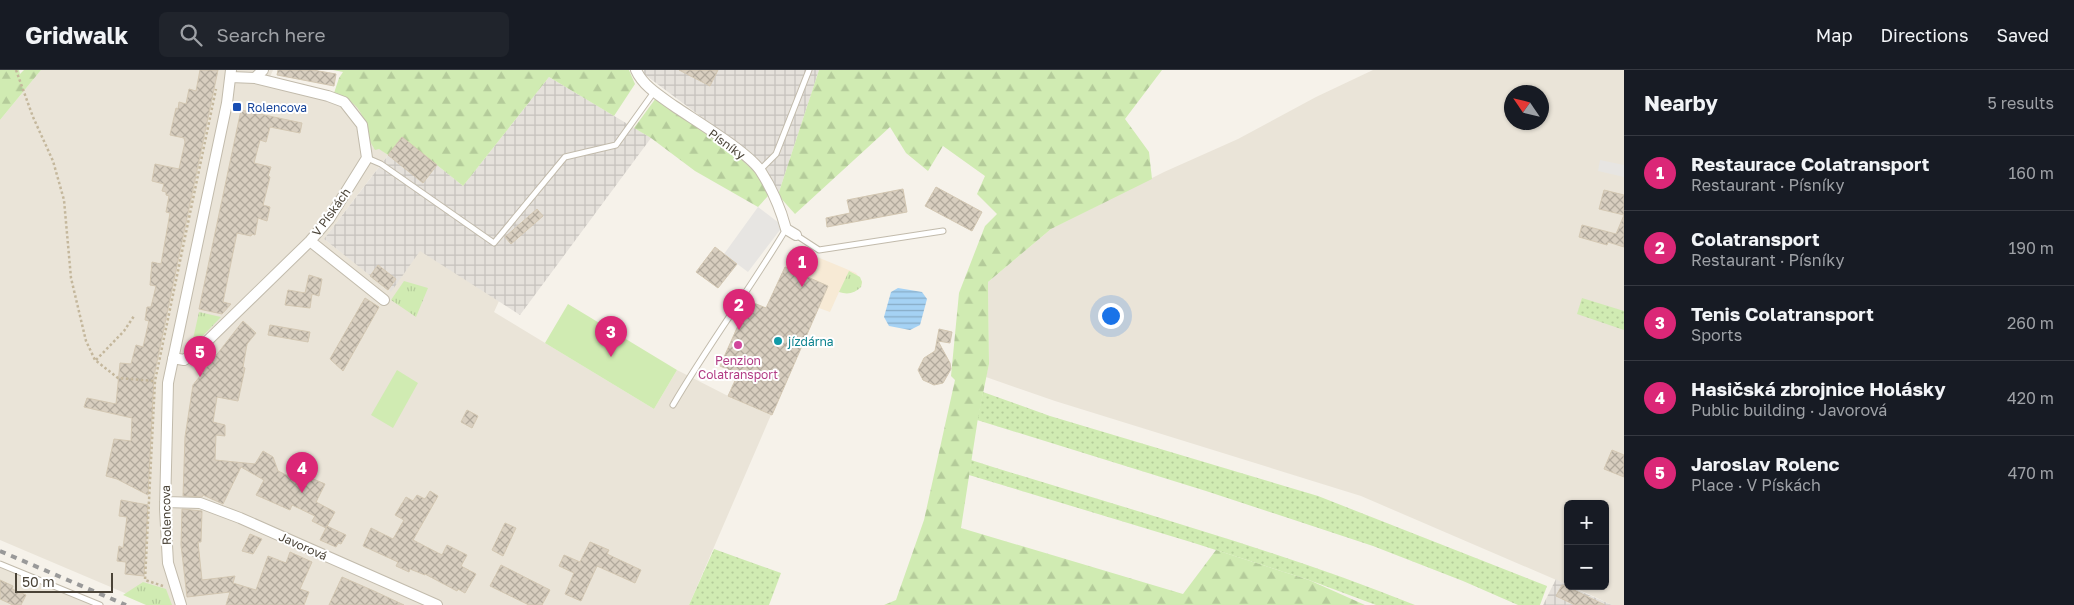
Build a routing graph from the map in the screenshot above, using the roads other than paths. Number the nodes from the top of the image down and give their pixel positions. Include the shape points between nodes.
1 (636, 70) edge
2 (809, 70) edge
3 (231, 73) edge
4 (259, 74) edge
5 (654, 92) junction
6 (367, 158) junction
7 (759, 170) junction
8 (786, 230) junction
9 (942, 231) dead end
10 (796, 235) joint
11 (310, 241) junction
12 (384, 300) dead end
13 (173, 358) junction
14 (673, 405) dead end
15 (165, 502) junction
16 (0, 564) edge
17 (100, 605) edge
18 (181, 605) edge
19 (437, 605) edge

1 - 5 street, Písníky
2 - 7 lane via 776,154
3 - 4 street
3 - 13 street, Rolencova
4 - 6 street via 344,102 362,125
5 - 6 lane via 616,145 566,157 494,243 381,164
5 - 7 street, Písníky via 745,156
6 - 11 street, V Pískách via 329,218
7 - 8 street, Písníky via 782,214
8 - 10 street
8 - 14 lane
9 - 10 lane via 819,250
11 - 12 street
11 - 13 street, V Pískách via 196,352 184,360
13 - 15 street, Rolencova via 168,383
15 - 18 street, Rolencova via 168,563
15 - 19 street, Javorová via 200,503 240,518
16 - 17 lane

